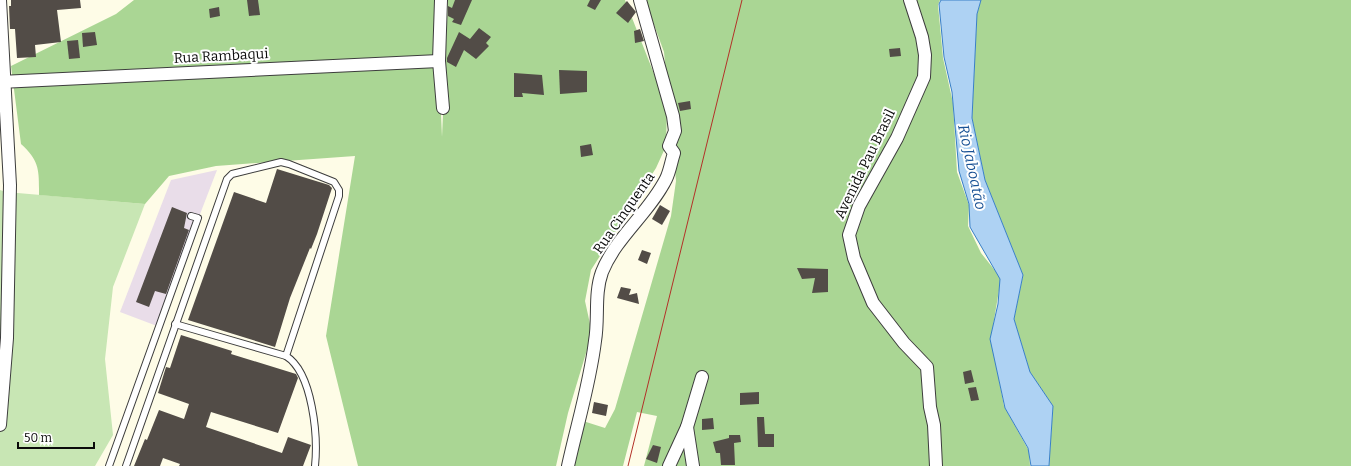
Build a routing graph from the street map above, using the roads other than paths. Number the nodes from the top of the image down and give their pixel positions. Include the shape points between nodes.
1 (0, 0) edge
2 (441, 0) edge
3 (640, 0) edge
4 (910, 0) edge
5 (439, 62) junction
6 (2, 82) edge
7 (443, 108) dead end
8 (5, 185) edge
9 (191, 216) dead end
10 (4, 304) edge
11 (175, 324) junction
12 (286, 356) junction
13 (702, 377) dead end
14 (0, 425) edge
15 (687, 427) junction
16 (109, 466) edge
17 (126, 466) edge
18 (315, 466) edge
19 (568, 466) edge
20 (669, 466) edge
21 (693, 466) edge
22 (936, 466) edge

1 - 6 street
2 - 5 street
3 - 19 street, Rua Cinquenta via 673,116 675,131 669,146 674,153 666,179 649,206 609,258 602,273 598,288 598,321 592,358
4 - 22 street, Avenida Pau Brasil via 922,37 925,55 924,77 897,138 859,206 849,235 854,258 873,303 904,344 927,368
5 - 6 street, Rua Rambaqui
5 - 7 street
6 - 8 street
8 - 10 street
9 - 16 lane via 198,218
10 - 14 street via 7,338
11 - 12 lane
11 - 12 lane via 227,179 232,174 285,162 334,182 339,190
11 - 17 lane
12 - 18 lane via 301,372 312,407
13 - 15 street
15 - 20 street
15 - 21 street

